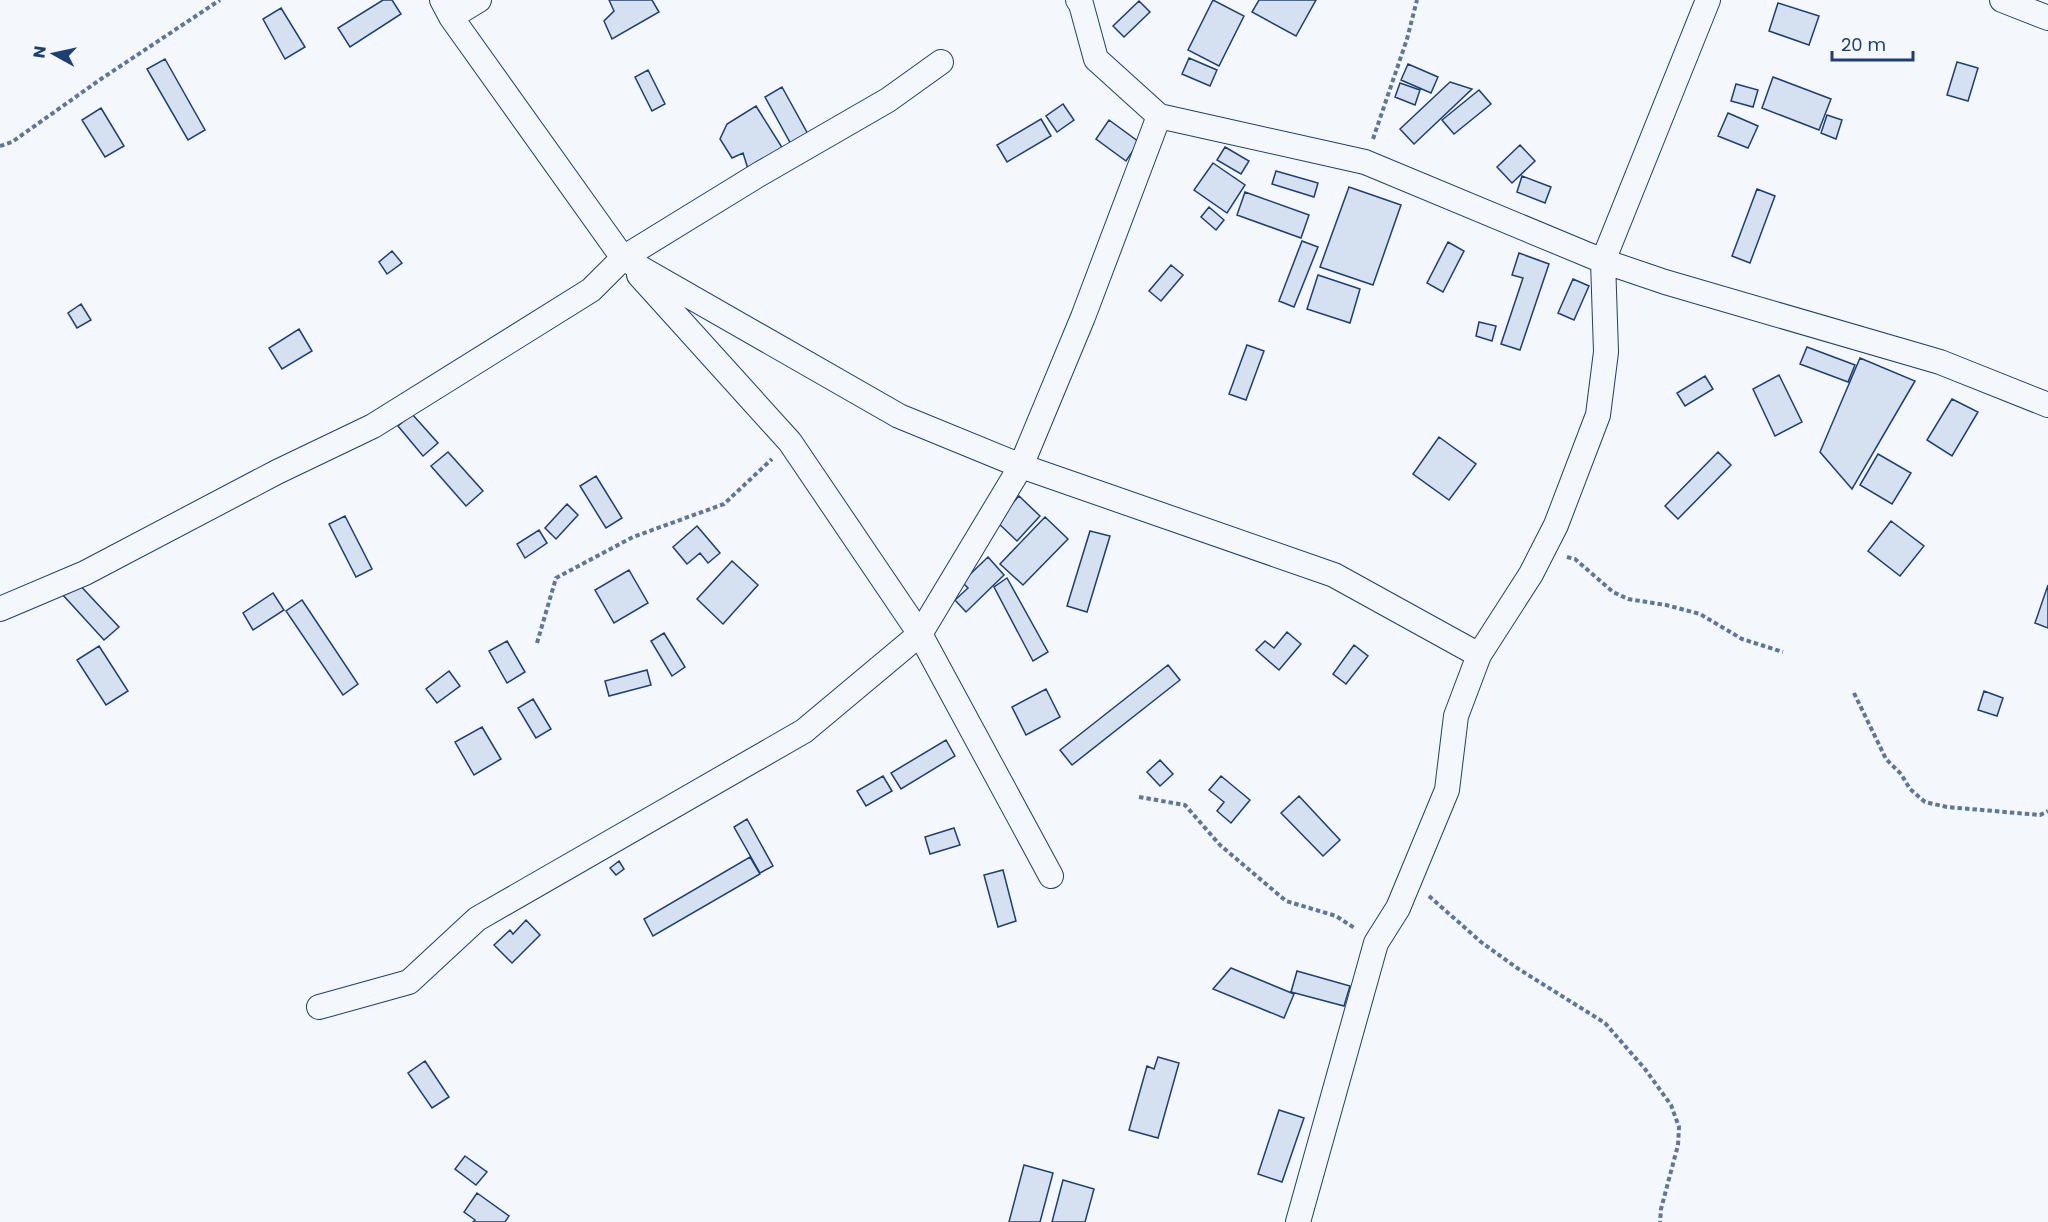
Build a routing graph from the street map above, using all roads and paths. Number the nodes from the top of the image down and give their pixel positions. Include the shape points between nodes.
1 (220, 0) edge
2 (479, 0) edge
3 (1078, 0) edge
4 (1417, 0) edge
5 (1708, 0) edge
6 (2002, 0) edge
7 (446, 8) edge
8 (2048, 18) edge
9 (941, 62) dead end
10 (1159, 116) junction
11 (0, 146) edge
12 (1365, 162) junction
13 (623, 258) junction
14 (1603, 261) junction
15 (2048, 405) edge
16 (790, 442) junction
17 (1021, 466) junction
18 (1543, 551) junction
19 (0, 609) edge
20 (920, 634) junction
21 (537, 644) dead end
22 (1783, 652) dead end
23 (1479, 655) junction
24 (1854, 693) dead end
25 (1139, 797) dead end
26 (2048, 811) edge
27 (1051, 876) dead end
28 (1410, 879) junction
29 (1376, 943) junction
30 (319, 1007) dead end
31 (1298, 1222) edge
32 (1660, 1222) edge

1 - 11 path via 12,142
2 - 7 street
3 - 10 street via 1096,59
4 - 12 path
5 - 14 street
6 - 8 street
7 - 13 street
9 - 13 street via 888,100
10 - 12 street
10 - 17 street via 1083,317
12 - 14 street
13 - 16 street
13 - 17 street via 899,416
13 - 19 street via 591,290 373,426 277,471 85,573
14 - 15 street via 1940,362
14 - 18 street via 1606,352 1598,415
16 - 20 street
16 - 21 path via 724,504 633,537 556,578
17 - 20 street
17 - 23 street via 1334,575
18 - 22 path via 1575,559 1613,592 1628,599 1700,614 1742,639
18 - 23 street
20 - 27 street
20 - 30 street via 804,731 477,919 409,982
23 - 28 street via 1456,716 1447,789
24 - 26 path via 1886,759 1925,802 2040,815
25 - 29 path via 1185,805 1220,845 1286,901 1336,916
28 - 29 street via 1398,908
28 - 32 path via 1481,942 1605,1023 1645,1069 1671,1105 1679,1127
29 - 31 street

